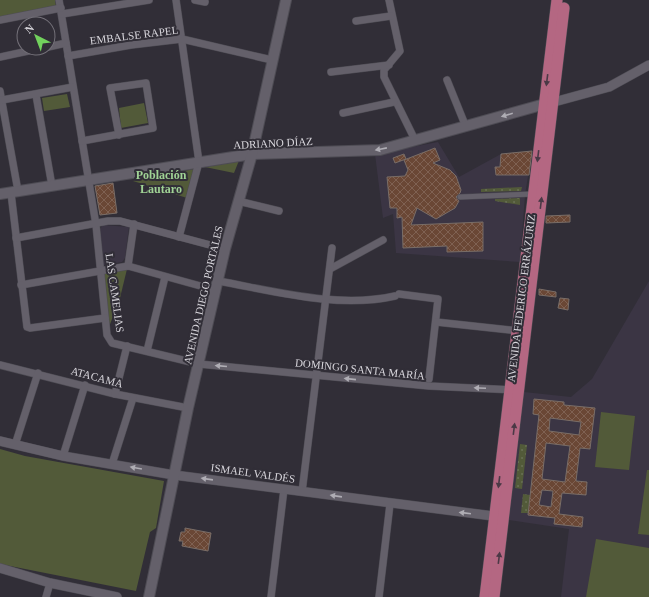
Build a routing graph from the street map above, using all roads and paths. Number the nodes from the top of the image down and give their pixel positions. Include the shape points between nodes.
1 (59, 0) edge
2 (149, 0) edge
3 (176, 0) edge
4 (195, 0) edge
5 (286, 0) edge
6 (389, 0) edge
7 (557, 0) edge
8 (565, 0) edge
9 (205, 2) dead end
10 (61, 11) junction
11 (391, 16) junction
12 (0, 20) edge
13 (356, 21) dead end
14 (182, 39) junction
15 (66, 43) junction
16 (56, 45) edge
17 (16, 54) edge
18 (68, 56) junction
19 (0, 57) edge
20 (272, 60) junction
21 (389, 65) junction
22 (649, 65) edge
23 (331, 72) dead end
24 (447, 80) dead end
25 (73, 87) junction
26 (0, 91) edge
27 (36, 95) junction
28 (2, 100) junction
29 (394, 102) junction
30 (549, 103) junction
31 (343, 113) dead end
32 (466, 127) junction
33 (119, 135) junction
34 (415, 140) junction
35 (82, 141) junction
36 (252, 154) junction
37 (199, 162) junction
38 (89, 180) junction
39 (52, 186) junction
40 (14, 192) junction
41 (0, 194) edge
42 (534, 194) junction
43 (460, 197) dead end
44 (238, 201) junction
45 (279, 211) dead end
46 (134, 224) junction
47 (96, 225) junction
48 (179, 237) junction
49 (16, 238) junction
50 (383, 240) dead end
51 (332, 248) dead end
52 (225, 249) junction
53 (128, 266) junction
54 (330, 269) junction
55 (99, 270) junction
56 (165, 277) junction
57 (21, 285) junction
58 (216, 286) junction
59 (324, 300) junction
60 (105, 318) junction
61 (436, 322) junction
62 (522, 331) junction
63 (127, 346) junction
64 (147, 351) junction
65 (199, 364) junction
66 (0, 365) edge
67 (38, 373) junction
68 (315, 375) junction
69 (429, 379) dead end
70 (85, 385) junction
71 (515, 390) junction
72 (114, 394) junction
73 (133, 398) junction
74 (188, 408) junction
75 (0, 441) edge
76 (15, 445) junction
77 (63, 456) junction
78 (112, 464) junction
79 (174, 475) junction
80 (284, 490) junction
81 (302, 492) junction
82 (390, 504) junction
83 (499, 517) junction
84 (0, 568) edge
85 (50, 583) junction
86 (46, 597) edge
87 (117, 597) edge
88 (150, 597) edge
89 (271, 597) edge
90 (379, 597) edge
91 (485, 597) edge
92 (494, 597) edge

1 - 10 street, LAS CAMELIAS
2 - 10 street
3 - 14 street
4 - 9 street
5 - 20 main road, AVENIDA DIEGO PORTALES
6 - 11 street
7 -> 30 main road, AVENIDA FEDERICO ERRÁZURIZ
8 - 30 main road, AVENIDA FEDERICO ERRÁZURIZ
10 - 12 street
10 - 15 street, LAS CAMELIAS
11 - 13 street
11 - 21 street via 400,51
14 - 18 street, EMBALSE RAPEL
14 - 20 street, EMBALSE RAPEL
14 - 37 street
15 - 16 street
15 - 18 street, LAS CAMELIAS
17 - 19 street
18 - 25 street, LAS CAMELIAS
20 - 36 main road, AVENIDA DIEGO PORTALES
21 - 23 street
21 - 29 street via 384,70 384,77
22 - 30 street via 609,87
24 - 32 street
25 - 27 street
25 - 35 street, LAS CAMELIAS
26 - 28 street
27 - 28 street
27 - 39 street
28 - 40 street
29 - 31 street
29 - 34 street
30 -> 32 main road, ADRIANO DÍAZ
30 -> 42 main road, AVENIDA FEDERICO ERRÁZURIZ
62 -> 30 main road, AVENIDA FEDERICO ERRÁZURIZ
32 - 34 main road, ADRIANO DÍAZ
33 - 33 street via 110,88 146,83 153,128
33 - 35 street
34 -> 36 main road, ADRIANO DÍAZ via 380,150
35 - 38 street, LAS CAMELIAS
36 - 37 main road, ADRIANO DÍAZ
36 - 44 main road, AVENIDA DIEGO PORTALES
37 - 38 main road, ADRIANO DÍAZ
37 - 48 street
38 - 39 main road, ADRIANO DÍAZ
38 - 47 street, LAS CAMELIAS
39 - 40 main road, ADRIANO DÍAZ
40 - 41 main road, ADRIANO DÍAZ
40 - 49 street
42 - 43 street
42 - 62 main road, AVENIDA FEDERICO ERRÁZURIZ
44 - 45 street
44 - 52 main road, AVENIDA DIEGO PORTALES
46 - 47 street via 108,221
46 - 48 street
46 - 53 street
47 - 49 street
47 - 55 street, LAS CAMELIAS
48 - 52 street
49 - 57 street
50 - 54 street
51 - 54 street
52 - 58 main road, AVENIDA DIEGO PORTALES
53 - 55 street
53 - 56 street
54 - 59 street
55 - 57 street
55 - 60 street, LAS CAMELIAS
56 - 58 street
56 - 64 street
57 - 60 street via 27,327
58 - 59 street
58 - 65 main road, AVENIDA DIEGO PORTALES
59 - 61 street via 383,298 397,295 438,299
59 - 68 street
60 - 63 street, LAS CAMELIAS via 107,335 112,342
61 - 62 street
61 - 69 street
62 - 71 main road, AVENIDA FEDERICO ERRÁZURIZ
63 - 64 street, LAS CAMELIAS
63 - 72 street
64 - 65 street, LAS CAMELIAS
68 -> 65 street, DOMINGO SANTA MARÍA
65 - 74 main road, AVENIDA DIEGO PORTALES
66 - 67 street, ATACAMA
67 - 70 street, ATACAMA
67 - 76 street
71 -> 68 street, DOMINGO SANTA MARÍA via 429,386
68 - 81 street
70 - 72 street, ATACAMA
70 - 77 street
71 - 83 main road, AVENIDA FEDERICO ERRÁZURIZ
72 - 73 street, ATACAMA
73 - 74 street, ATACAMA
73 - 78 street
74 - 79 main road, AVENIDA DIEGO PORTALES
75 - 76 street, ISMAEL VALDÉS
76 - 77 street, ISMAEL VALDÉS
77 - 78 street, ISMAEL VALDÉS
79 -> 78 street, ISMAEL VALDÉS
80 -> 79 street, ISMAEL VALDÉS
79 - 88 main road, AVENIDA DIEGO PORTALES
80 - 81 street, ISMAEL VALDÉS
80 - 89 street
82 -> 81 street, ISMAEL VALDÉS
83 -> 82 street, ISMAEL VALDÉS
82 - 90 street
83 - 91 main road, AVENIDA FEDERICO ERRÁZURIZ
92 -> 83 main road, AVENIDA FEDERICO ERRÁZURIZ
84 - 85 street
85 - 86 street
85 - 87 street

